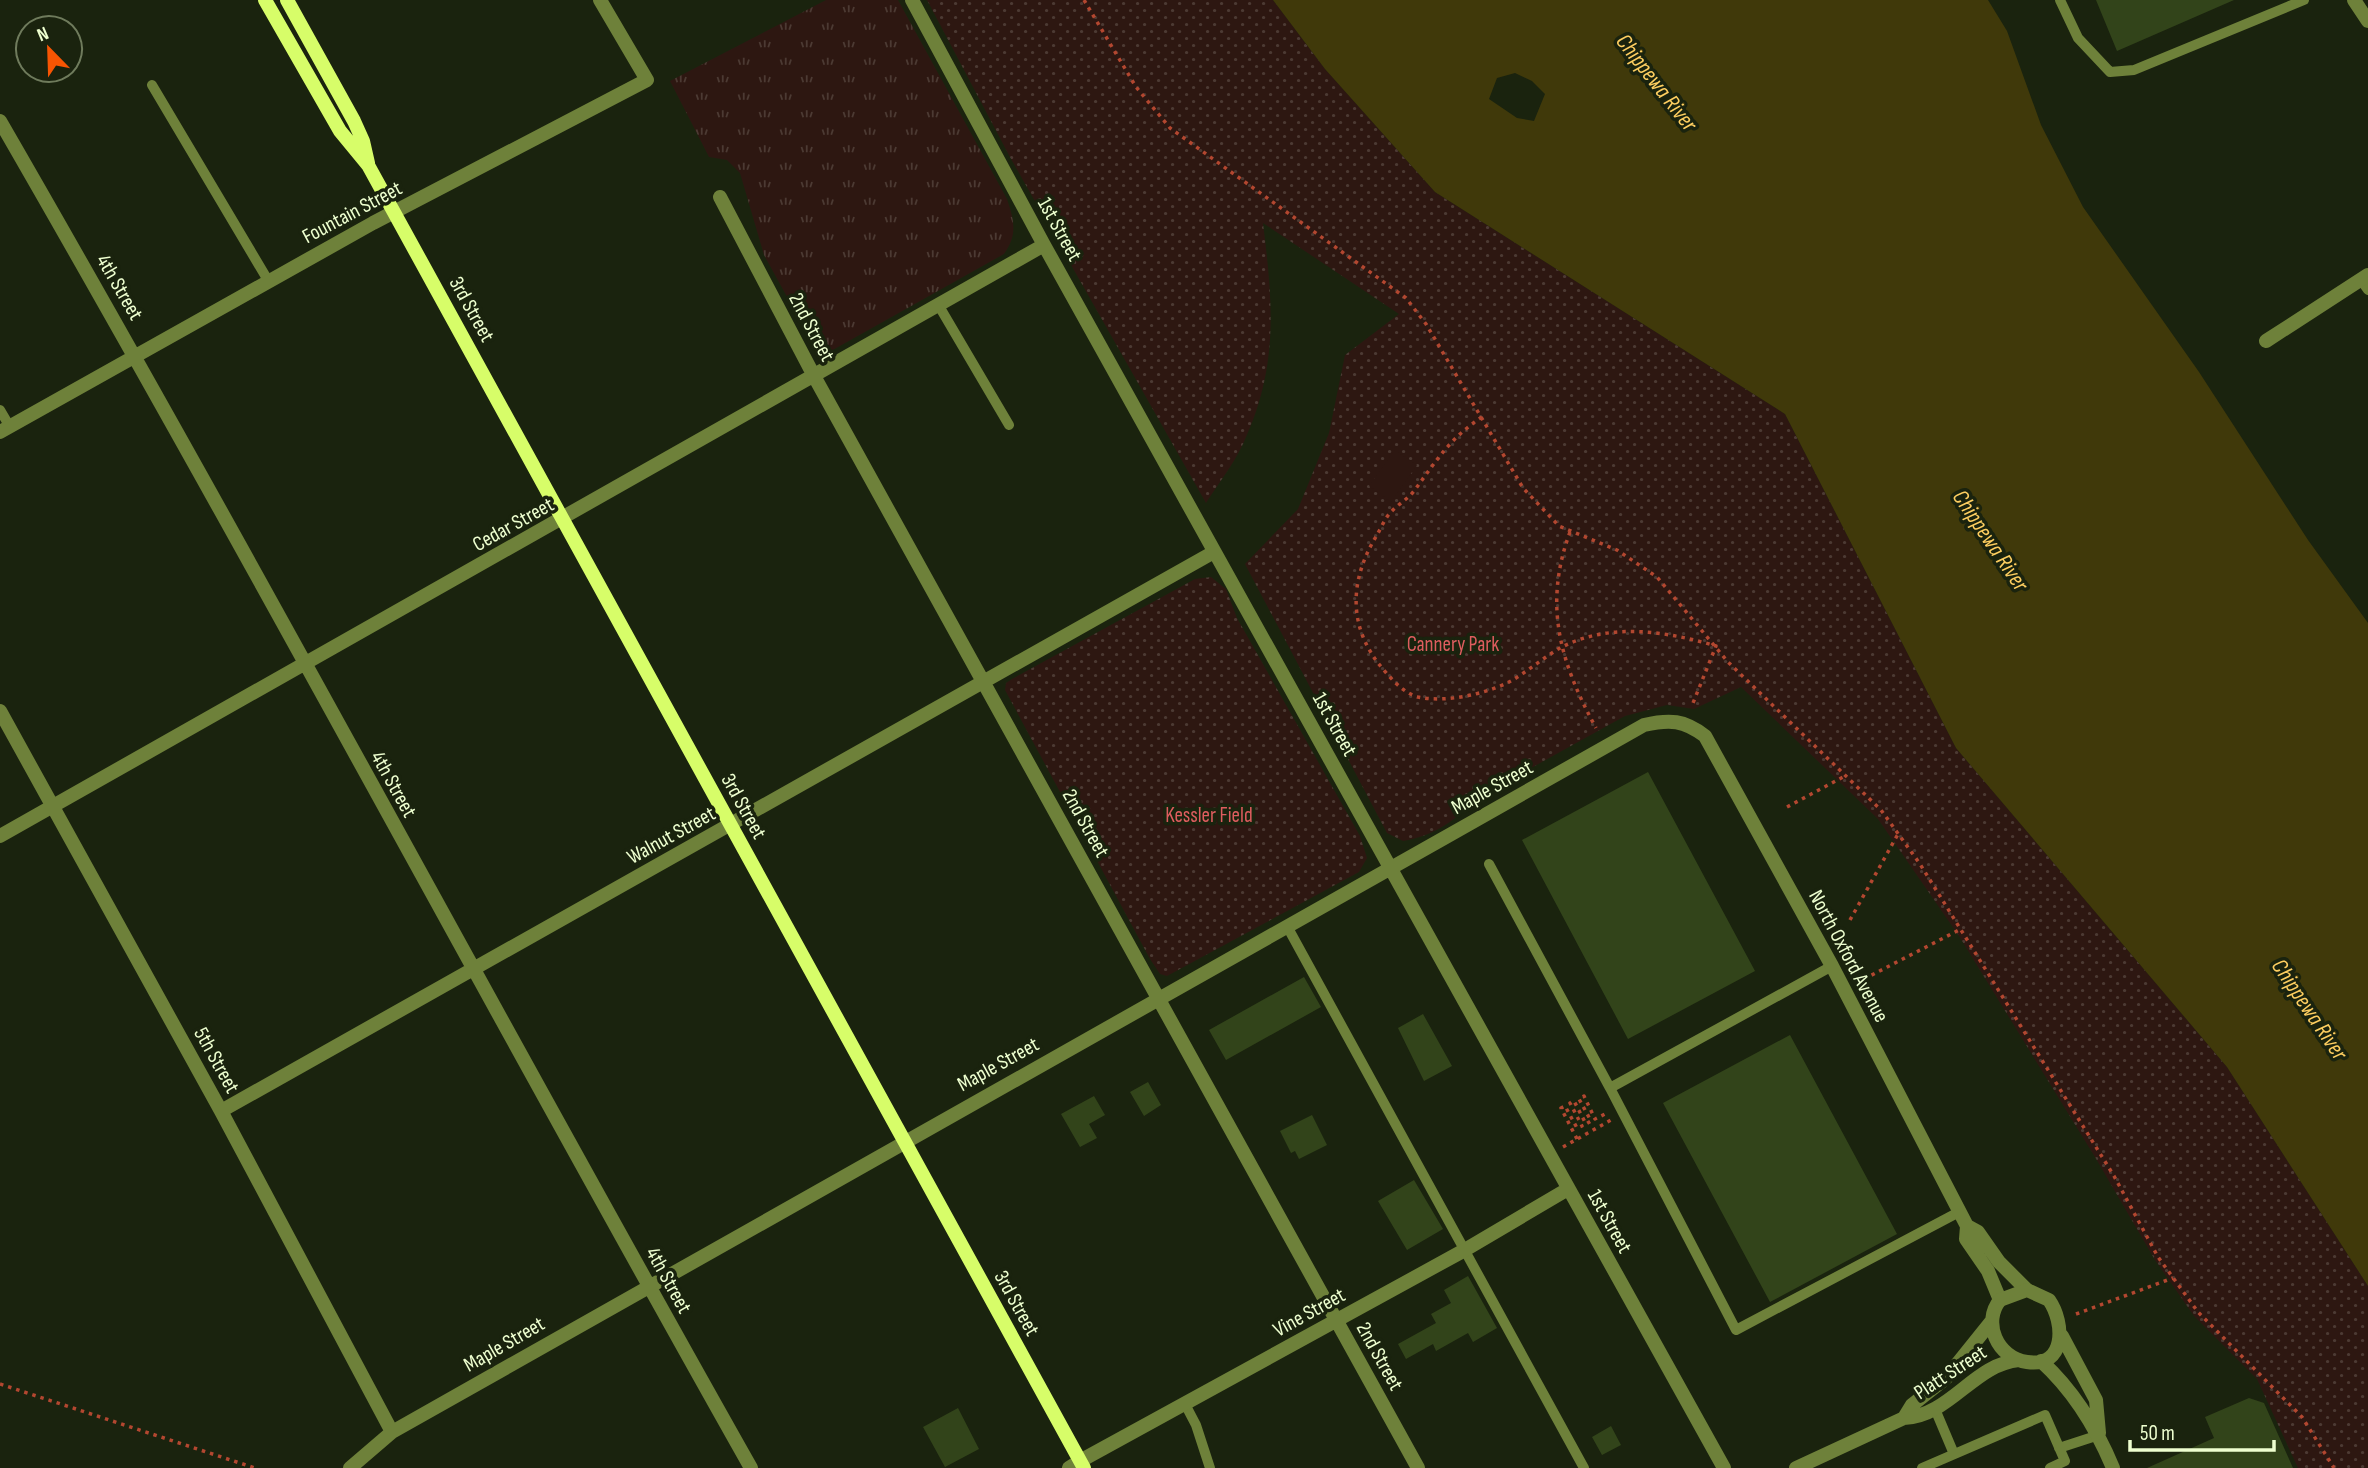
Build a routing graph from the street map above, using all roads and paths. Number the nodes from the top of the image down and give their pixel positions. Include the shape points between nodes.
1 (265, 0) edge
2 (287, 0) edge
3 (600, 0) edge
4 (912, 0) edge
5 (1084, 0) edge
6 (2060, 0) edge
7 (2304, 0) edge
8 (2354, 0) edge
9 (2368, 21) edge
10 (152, 85) dead end
11 (0, 121) edge
12 (368, 165) junction
13 (720, 197) dead end
14 (394, 213) junction
15 (1044, 245) junction
16 (270, 282) junction
17 (2366, 282) edge
18 (939, 306) junction
19 (2266, 341) dead end
20 (137, 357) junction
21 (814, 376) junction
22 (0, 410) edge
23 (1482, 417) junction
24 (1009, 425) dead end
25 (5, 430) edge
26 (565, 519) junction
27 (1570, 532) junction
28 (1214, 552) junction
29 (1716, 646) junction
30 (1560, 648) junction
31 (303, 664) junction
32 (985, 682) junction
33 (1693, 704) dead end
34 (0, 711) edge
35 (1678, 720) joint
36 (1596, 727) dead end
37 (1845, 776) junction
38 (53, 807) junction
39 (1787, 807) dead end
40 (731, 826) junction
41 (1898, 834) junction
42 (0, 836) edge
43 (1489, 864) dead end
44 (1392, 868) junction
45 (1850, 920) dead end
46 (1288, 928) junction
47 (1961, 929) junction
48 (1832, 966) junction
49 (473, 967) junction
50 (1864, 979) dead end
51 (1158, 999) junction
52 (1610, 1088) junction
53 (221, 1111) junction
54 (1609, 1121) dead end
55 (1602, 1125) dead end
56 (1577, 1139) junction
57 (903, 1141) junction
58 (1558, 1150) dead end
59 (1568, 1189) junction
60 (1959, 1212) junction
61 (1967, 1226) junction
62 (1463, 1251) junction
63 (2173, 1278) junction
64 (648, 1286) junction
65 (2027, 1290) junction
66 (2000, 1300) junction
67 (2076, 1314) dead end
68 (1336, 1321) junction
69 (1991, 1322) junction
70 (2062, 1336) junction
71 (2019, 1360) junction
72 (2041, 1361) junction
73 (0, 1384) edge
74 (1185, 1404) junction
75 (1935, 1409) junction
76 (1904, 1418) junction
77 (393, 1432) junction
78 (2099, 1434) junction
79 (2059, 1448) junction
80 (1954, 1454) junction
81 (1078, 1466) edge
82 (255, 1468) edge
83 (350, 1468) edge
84 (751, 1468) edge
85 (1210, 1468) edge
86 (1418, 1468) edge
87 (1584, 1468) edge
88 (1724, 1468) edge
89 (1796, 1468) edge
90 (1922, 1468) edge
91 (2050, 1468) edge
92 (2113, 1468) edge
93 (2334, 1468) edge

1 - 12 main road, 3rd Street via 340,131
2 - 12 main road, 3rd Street via 354,121
3 - 14 street, Fountain Street via 647,80
4 - 15 street, 1st Street
5 - 23 path via 1136,87 1170,128 1405,298 1426,324
6 - 7 lane via 2078,38 2110,72 2134,70
8 - 9 street
10 - 16 lane
11 - 20 street, 4th Street
12 - 14 main road, 3rd Street
13 - 21 street, 2nd Street
14 - 16 street, Fountain Street
14 - 26 main road, 3rd Street
15 - 18 street, Cedar Street
15 - 28 street, 1st Street
16 - 20 street, Fountain Street
17 - 19 street
18 - 21 street, Cedar Street
18 - 24 lane
20 - 25 street, Fountain Street
20 - 31 street, 4th Street
21 - 26 street, Cedar Street
21 - 32 street, 2nd Street
22 - 25 lane
23 - 27 path via 1523,488 1540,509
23 - 30 path via 1457,433 1415,490 1391,512 1372,543 1357,579 1354,606 1360,631 1391,679 1416,697 1478,693 1509,682
26 - 31 street, Cedar Street
26 - 40 main road, 3rd Street
27 - 29 path via 1617,550 1657,577
27 - 30 path via 1557,582
28 - 32 street, Walnut Street
28 - 44 street, 1st Street
29 - 30 path via 1677,635 1615,632
29 - 33 path
29 - 37 path
30 - 36 path via 1574,688
31 - 38 street, Cedar Street
31 - 49 street, 4th Street
32 - 40 street, Walnut Street
32 - 51 street, 2nd Street
34 - 38 street, 5th Street
35 - 44 street, Maple Street via 1644,725
35 - 48 street, North Oxford Avenue via 1705,736
37 - 39 path
37 - 41 path via 1881,810
38 - 42 street, Cedar Street
38 - 53 street, 5th Street
40 - 49 street, Walnut Street
40 - 57 main road, 3rd Street
41 - 45 path
41 - 47 path
43 - 52 lane
44 - 46 street, Maple Street
44 - 59 street, 1st Street
46 - 51 street, Maple Street
46 - 62 lane
47 - 50 path
47 - 63 path
48 - 52 lane
48 - 60 street, North Oxford Avenue
49 - 53 street, Walnut Street
49 - 64 street, 4th Street
51 - 57 street, Maple Street
51 - 68 street, 2nd Street
52 - 60 lane via 1736,1330
53 - 77 street, 5th Street
54 - 56 path via 1605,1114 1595,1119 1584,1096 1579,1099 1591,1121 1586,1124 1574,1101 1570,1103 1582,1126 1577,1128 1565,1106 1561,1108
55 - 56 path
56 - 58 path
57 - 64 street, Maple Street
57 - 81 main road, 3rd Street
59 - 62 street, Vine Street
59 - 88 street, 1st Street
60 - 61 street, North Oxford Avenue
61 - 65 street, North Oxford Avenue via 1978,1232
61 - 66 street, North Oxford Avenue via 1966,1239 1988,1270
62 - 68 street, Vine Street
62 - 87 lane
63 - 67 path
63 - 93 path via 2198,1312 2296,1409
64 - 77 street, Maple Street
64 - 84 street, 4th Street
65 - 66 street
65 - 70 street via 2049,1300
66 - 69 street
68 - 74 street, Vine Street
68 - 86 street, 2nd Street
69 - 71 street via 1999,1344
69 - 76 street, Platt Street via 1946,1378 1912,1405
70 - 72 street via 2058,1348
70 - 78 street via 2096,1400
71 - 72 street
71 - 75 street, Platt Street via 1991,1368
72 - 78 street via 2061,1379
73 - 82 path
74 - 81 street, Vine Street
74 - 85 lane
75 - 76 street, Platt Street via 1921,1417
75 - 80 lane
76 - 89 street, Platt Street
77 - 83 street, Maple Street
78 - 79 lane
78 - 92 street
79 - 80 lane via 2045,1415
79 - 91 lane via 2065,1461
80 - 90 lane

